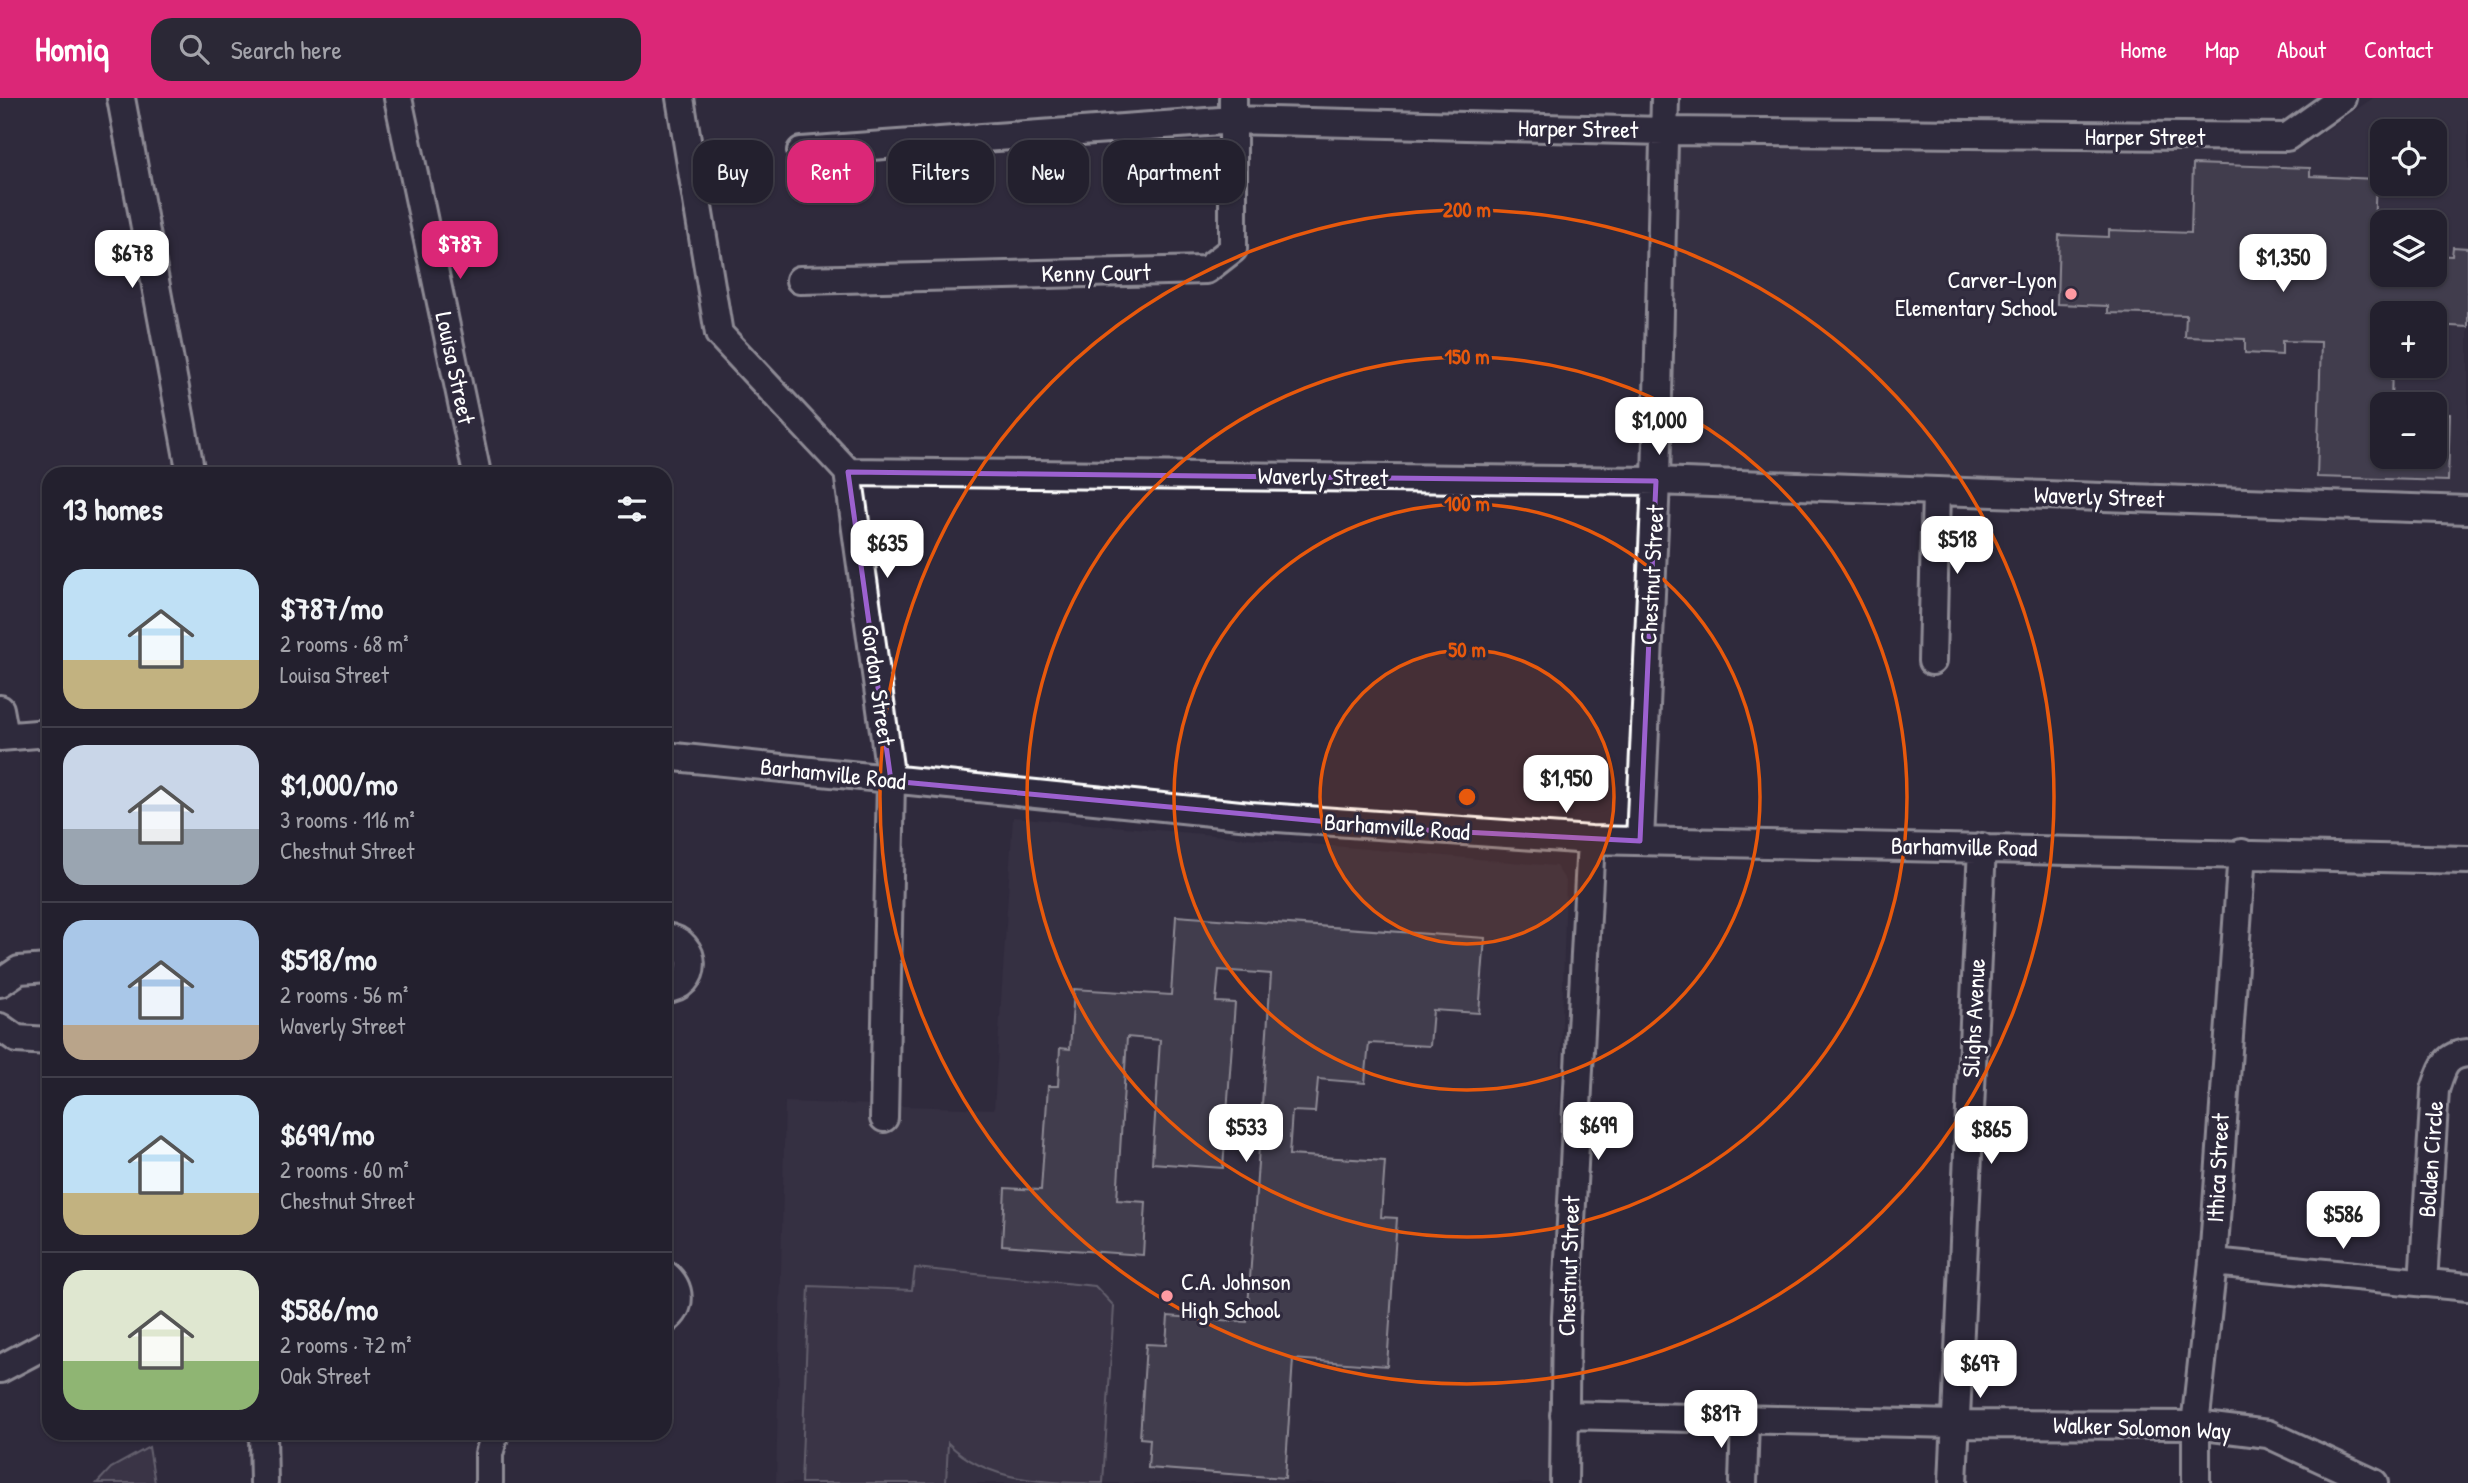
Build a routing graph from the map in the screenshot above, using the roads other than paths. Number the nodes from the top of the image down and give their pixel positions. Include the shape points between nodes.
1 (121, 98) edge
2 (398, 98) edge
3 (680, 98) edge
4 (1665, 98) edge
5 (2343, 98) edge
6 (1233, 109) edge
7 (1663, 131) junction
8 (874, 144) edge
9 (800, 280) dead end
10 (190, 467) edge
11 (476, 467) edge
12 (849, 472) junction
13 (1656, 481) junction
14 (1936, 491) junction
15 (2468, 510) edge
16 (1931, 661) dead end
17 (0, 709) edge
18 (42, 733) edge
19 (2, 736) edge
20 (672, 757) edge
21 (891, 781) junction
22 (1591, 840) junction
23 (1640, 841) junction
24 (1982, 847) junction
25 (2242, 853) junction
26 (2468, 860) edge
27 (672, 939) edge
28 (42, 968) edge
29 (0, 983) edge
30 (672, 988) edge
31 (0, 1027) edge
32 (42, 1041) edge
33 (2468, 1054) edge
34 (884, 1118) dead end
35 (2213, 1262) junction
36 (672, 1282) edge
37 (2423, 1283) junction
38 (2468, 1287) edge
39 (672, 1314) edge
40 (42, 1347) edge
41 (0, 1369) edge
42 (1564, 1415) junction
43 (1745, 1419) junction
44 (1956, 1424) junction
45 (2196, 1425) junction
46 (263, 1440) edge
47 (493, 1440) edge
48 (264, 1483) edge
49 (489, 1483) edge
50 (1564, 1483) edge
51 (1743, 1483) edge
52 (1953, 1483) edge
53 (2196, 1483) edge
54 (2374, 1483) edge

1 - 10 street
2 - 11 street, Louisa Street
3 - 12 street via 719,334
4 - 7 street, Chestnut Street
5 - 7 street, Harper Street via 2287,137
6 - 7 street, Harper Street
6 - 8 street, Harper Street
6 - 9 street, Kenny Court via 1233,249 1206,270
7 - 13 street, Chestnut Street
12 - 13 street, Waverly Street
12 - 21 street, Gordon Street
13 - 14 street, Waverly Street
13 - 23 street, Chestnut Street
14 - 15 street, Waverly Street
14 - 16 street
17 - 19 street
18 - 19 street
20 - 21 street, Barhamville Road
21 - 22 street, Barhamville Road via 1379,827
21 - 34 street, Gordon Street
22 - 23 street, Barhamville Road
22 - 42 street, Chestnut Street
23 - 24 street, Barhamville Road
24 - 25 street, Barhamville Road
24 - 44 street, Slighs Avenue
25 - 26 street, Barhamville Road
25 - 35 street, Ithica Street
27 - 30 street via 687,948 692,964 687,980
28 - 29 street via 19,970
31 - 32 street via 17,1039
33 - 37 street, Bolden Circle via 2455,1054 2444,1062 2435,1090
35 - 37 street
35 - 45 street, Ithica Street
36 - 39 street via 678,1295
37 - 38 street
40 - 41 street
42 - 43 street, Walker Solomon Way
42 - 50 street, Chestnut Street
43 - 44 street, Walker Solomon Way
43 - 51 street
44 - 45 street, Walker Solomon Way
44 - 52 street, Slighs Avenue
45 - 53 street, Ithica Street
45 - 54 street, Walker Solomon Way via 2269,1434
46 - 48 street
47 - 49 street

